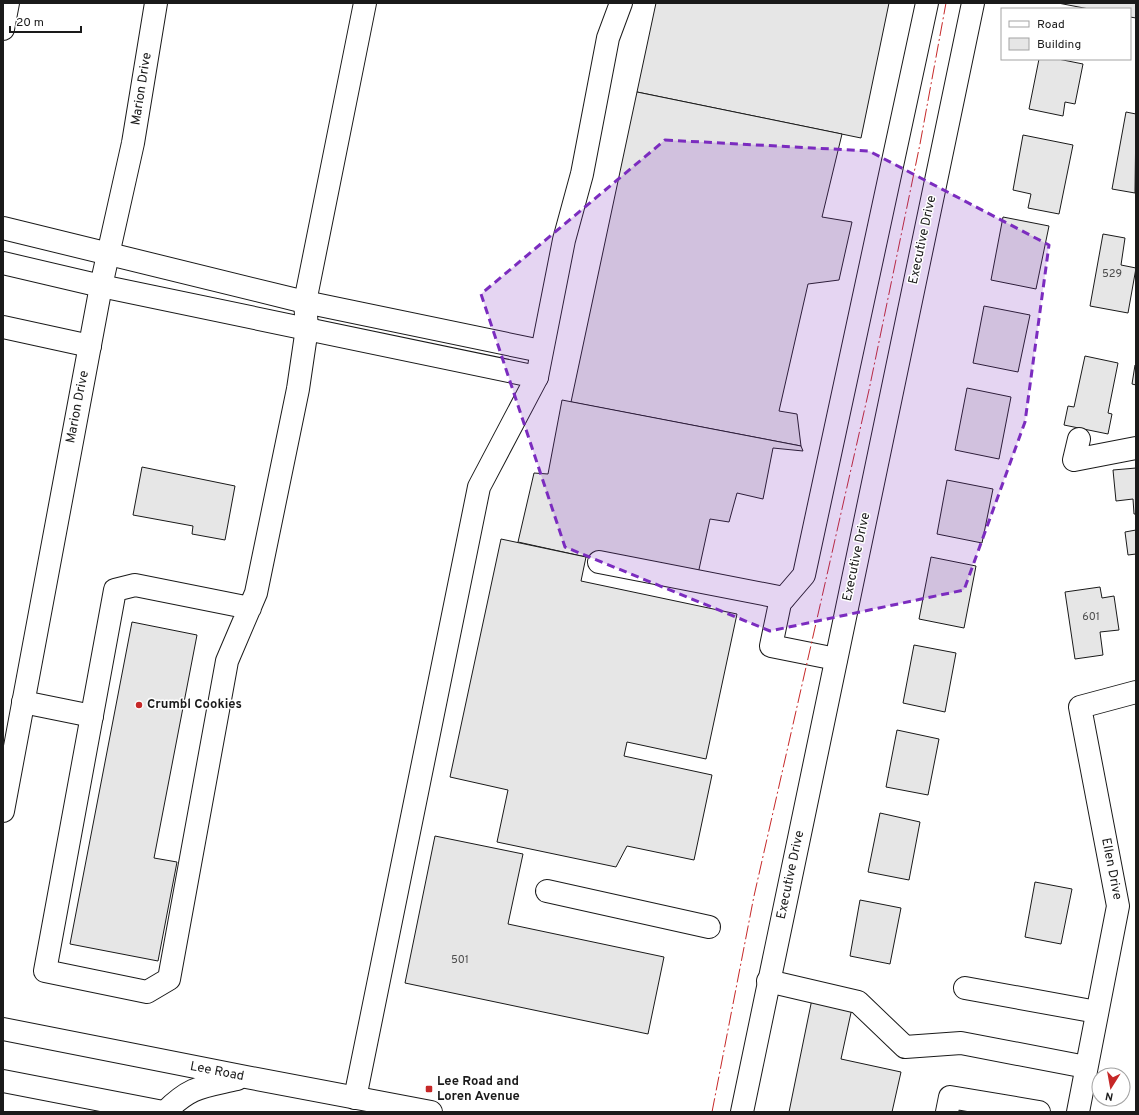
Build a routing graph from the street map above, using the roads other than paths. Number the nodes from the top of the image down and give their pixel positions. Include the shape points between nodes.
1 (8, 3) edge
2 (156, 3) edge
3 (365, 3) edge
4 (621, 3) edge
5 (927, 3) edge
6 (973, 3) edge
7 (3, 29) edge
8 (3, 228) edge
9 (108, 255) junction
10 (3, 263) edge
11 (101, 286) junction
12 (305, 302) junction
13 (3, 327) edge
14 (307, 328) junction
15 (90, 346) junction
16 (541, 351) junction
17 (537, 377) junction
18 (1079, 439) dead end
19 (1136, 448) edge
20 (599, 562) dead end
21 (784, 598) junction
22 (250, 608) junction
23 (836, 659) junction
24 (1136, 692) edge
25 (23, 702) junction
26 (92, 716) junction
27 (7, 770) edge
28 (3, 811) edge
29 (547, 891) dead end
30 (709, 927) dead end
31 (768, 981) junction
32 (965, 988) dead end
33 (1097, 1012) junction
34 (3, 1029) edge
35 (1086, 1067) junction
36 (246, 1078) junction
37 (3, 1082) edge
38 (356, 1098) junction
39 (164, 1112) edge
40 (431, 1112) edge
41 (742, 1112) edge
42 (947, 1112) edge
43 (1039, 1112) edge
44 (1078, 1112) edge

1 - 7 street
2 - 9 street, Marion Drive via 133,143
3 - 12 street
4 - 16 street via 608,38 582,174 564,240
5 - 21 street via 804,575
6 - 23 street, Executive Drive
8 - 9 street
9 - 11 street, Marion Drive
9 - 12 street
10 - 11 street
11 - 14 street
11 - 15 street, Marion Drive
12 - 14 street
12 - 16 street
13 - 15 street
14 - 17 street
14 - 22 street via 298,389 256,593
15 - 25 street, Marion Drive
16 - 17 street
17 - 38 street via 479,487
18 - 19 street via 1074,460
20 - 21 street
21 - 23 street via 780,603 770,646
22 - 26 street via 135,585 115,590
22 - 26 street via 227,661 169,978 147,992 45,971
23 - 31 street, Executive Drive
24 - 33 street, Ellen Drive via 1080,707 1118,906
25 - 26 street
25 - 27 street, Marion Drive
27 - 28 street, Marion Drive
29 - 30 street
31 - 35 street via 858,1002 905,1047 961,1043
31 - 41 street, Executive Drive
32 - 33 street
33 - 35 street, Ellen Drive
34 - 36 street, Lee Road
35 - 44 street, Ellen Drive
36 - 38 street, Lee Road
36 - 39 street via 196,1088 180,1097
37 - 39 street
38 - 40 street, Lee Road
42 - 43 street via 950,1097

